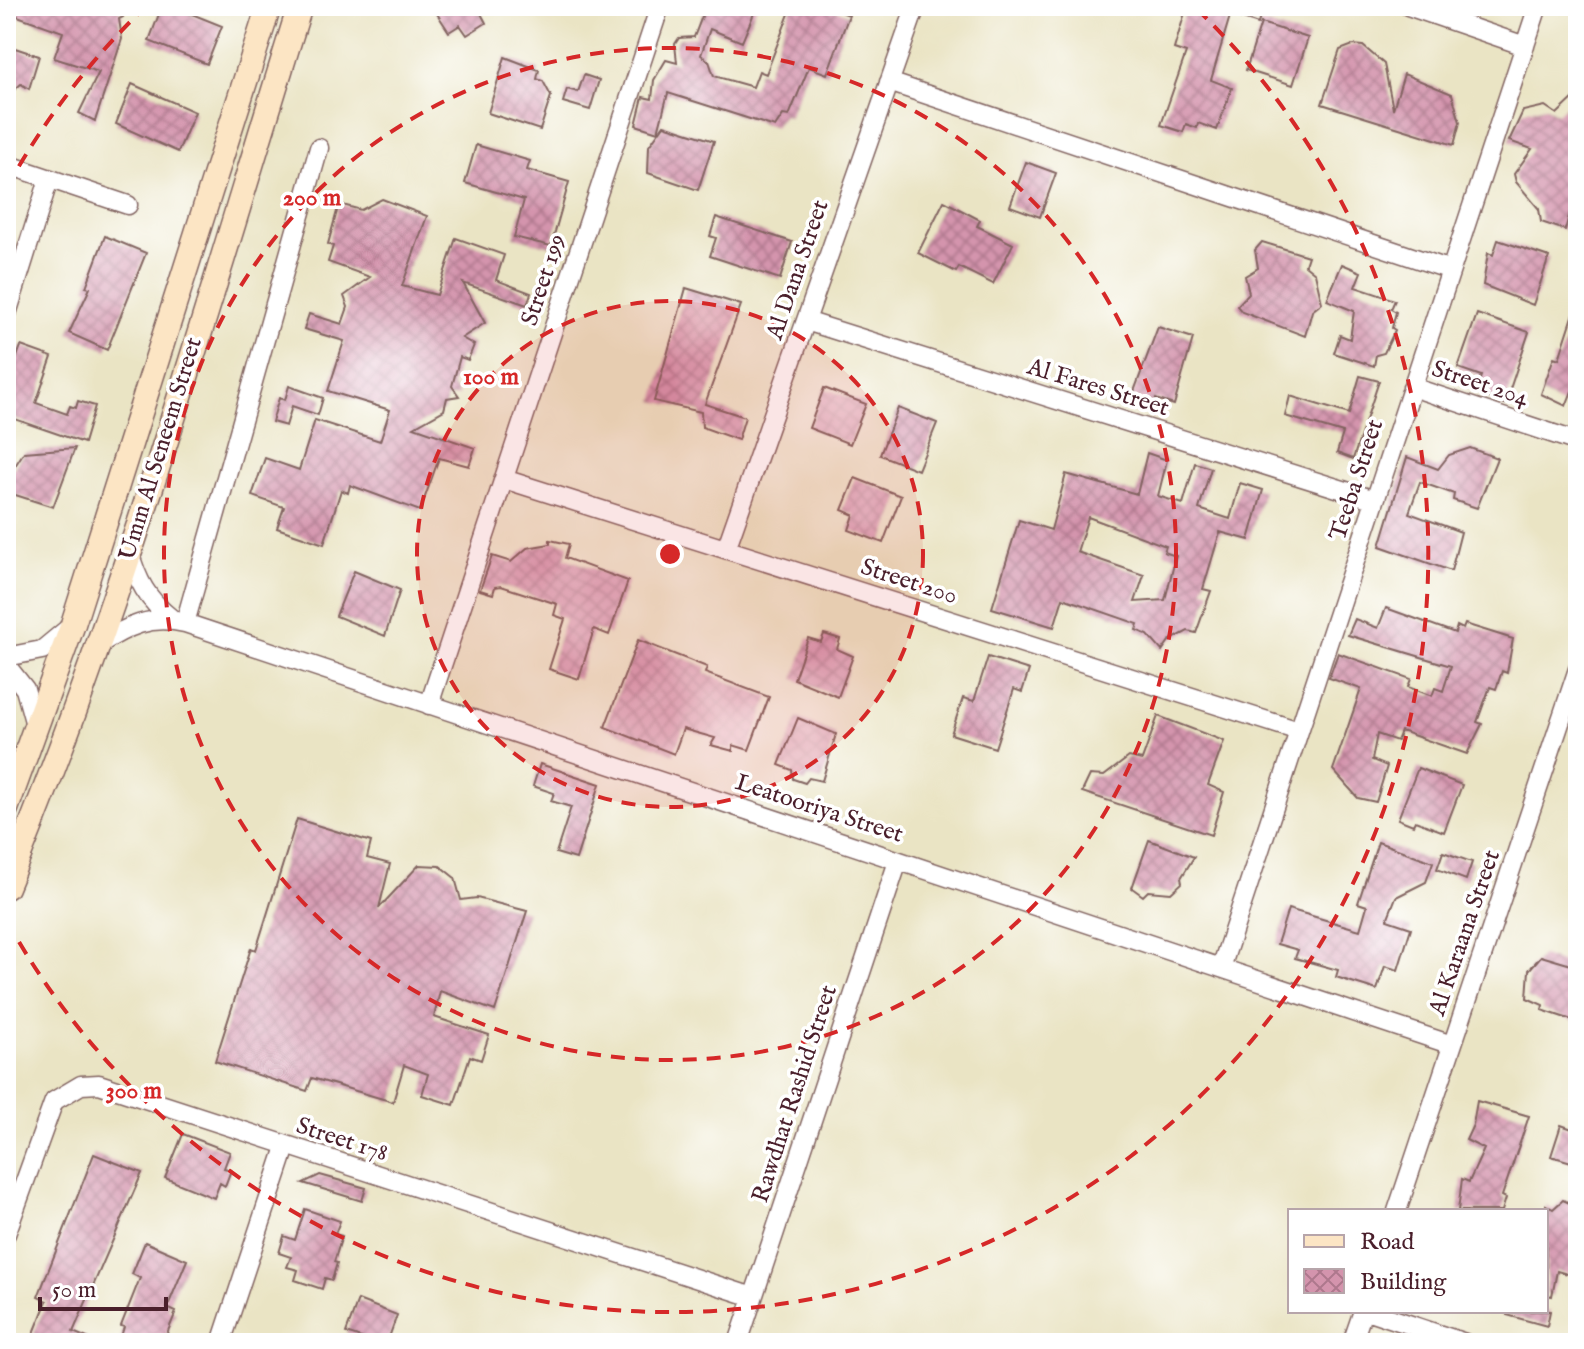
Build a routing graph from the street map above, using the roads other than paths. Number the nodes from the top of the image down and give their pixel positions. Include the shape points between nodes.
1 (269, 6) edge
2 (300, 6) edge
3 (660, 6) edge
4 (916, 6) edge
5 (1408, 6) edge
6 (1538, 6) edge
7 (1525, 46) junction
8 (889, 82) junction
9 (319, 148) dead end
10 (6, 164) edge
11 (49, 179) junction
12 (128, 205) dead end
13 (1451, 270) junction
14 (6, 317) edge
15 (806, 321) junction
16 (1412, 387) junction
17 (1578, 442) edge
18 (504, 479) junction
19 (1375, 500) junction
20 (726, 549) junction
21 (129, 551) junction
22 (178, 621) junction
23 (73, 624) junction
24 (98, 645) junction
25 (6, 657) edge
26 (6, 665) edge
27 (1578, 669) edge
28 (429, 705) junction
29 (1570, 722) edge
30 (36, 730) junction
31 (1299, 731) junction
32 (6, 809) edge
33 (898, 861) junction
34 (6, 887) edge
35 (1221, 968) junction
36 (1452, 1045) junction
37 (286, 1147) junction
38 (1398, 1209) edge
39 (6, 1234) edge
40 (753, 1297) junction
41 (1362, 1313) edge
42 (1375, 1313) edge
43 (221, 1343) edge
44 (738, 1343) edge
45 (1352, 1343) edge
46 (1465, 1343) edge

1 - 23 main road, Umm Al Seneem Street
2 - 21 main road, Umm Al Seneem Street
3 - 18 street, Street 199
4 - 8 street, Al Dana Street
5 - 7 street
6 - 7 street, Teeba Street
7 - 13 street, Teeba Street
8 - 13 street
8 - 15 street, Al Dana Street
9 - 22 street
10 - 11 street
11 - 12 street
11 - 14 street
13 - 16 street, Teeba Street
15 - 19 street, Al Fares Street
15 - 20 street, Al Dana Street
16 - 17 street, Street 204
16 - 19 street, Teeba Street
18 - 20 street, Street 200
18 - 28 street, Street 199
19 - 31 street, Teeba Street
20 - 31 street, Street 200
21 - 22 street, Leatooriya Street via 142,589
21 - 24 main road, Umm Al Seneem Street
22 - 24 street, Leatooriya Street via 132,625
22 - 28 street, Leatooriya Street
23 - 25 street via 42,650
23 - 30 main road, Umm Al Seneem Street
24 - 34 main road, Umm Al Seneem Street
26 - 30 street via 25,689
27 - 29 street, Al Karaana Street
28 - 33 street, Leatooriya Street
29 - 36 street, Al Karaana Street
30 - 32 main road, Umm Al Seneem Street
31 - 35 street, Teeba Street
33 - 35 street, Leatooriya Street
33 - 40 street, Rawdhat Rashid Street
35 - 36 street, Leatooriya Street
36 - 38 street, Al Karaana Street
37 - 39 street, Street 178 via 99,1084 81,1085 50,1109
37 - 40 street, Street 178
37 - 43 street
40 - 44 street, Rawdhat Rashid Street
41 - 45 street
42 - 46 street

